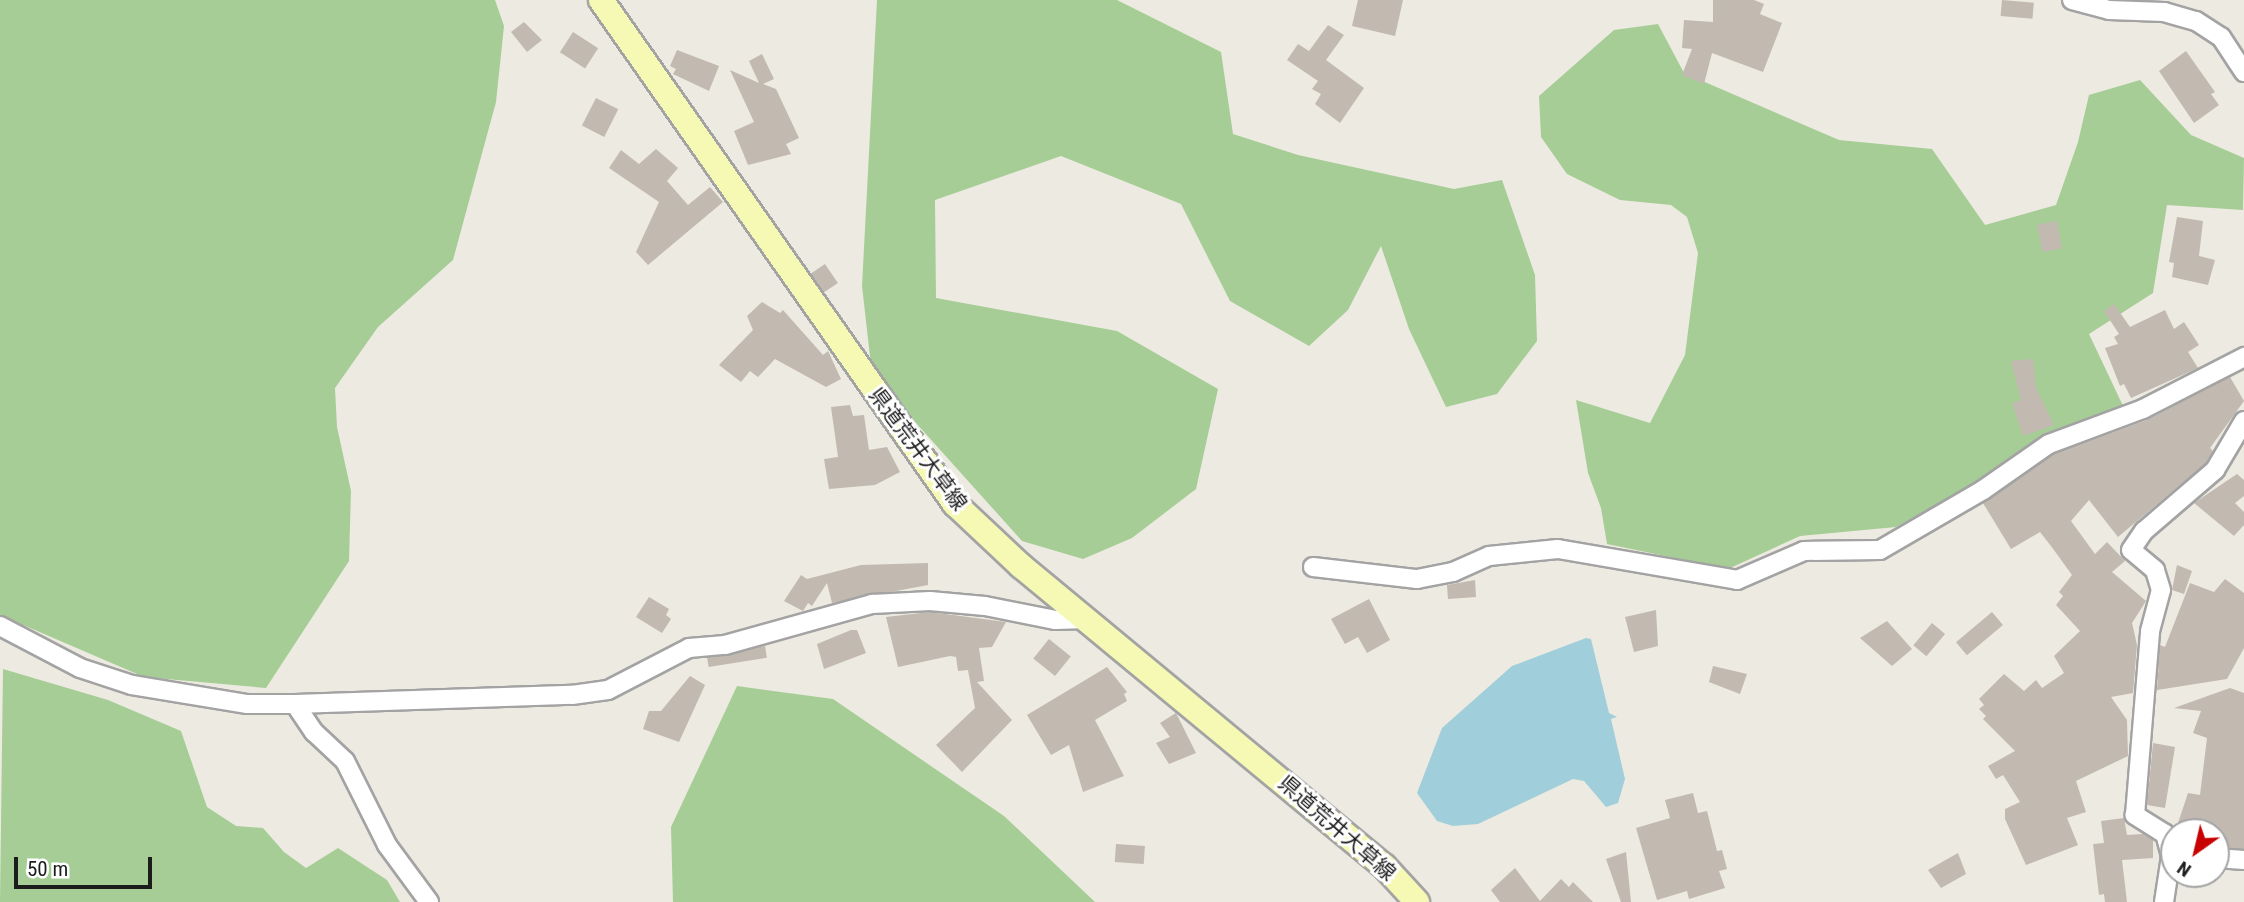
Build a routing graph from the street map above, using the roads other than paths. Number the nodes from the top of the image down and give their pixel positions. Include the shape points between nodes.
1 (601, 0) edge
2 (2072, 0) edge
3 (2244, 72) edge
4 (2244, 357) edge
5 (2244, 421) edge
6 (1313, 566) dead end
7 (1086, 619) junction
8 (0, 626) edge
9 (295, 704) junction
10 (2160, 831) edge
11 (429, 902) edge
12 (1416, 902) edge

1 - 7 main road, 県道荒井大草線 via 955,504
2 - 3 street via 2109,10 2164,12 2196,21 2221,37
4 - 6 street via 2143,409 2049,444 1975,496 1880,550 1804,551 1737,580 1558,549 1489,556 1452,572 1417,579
5 - 10 street via 2215,470 2144,531 2131,550 2155,570 2161,590 2150,631 2135,815
7 - 9 street via 1055,621 985,606 930,601 872,604 725,645 689,648 608,690
7 - 12 main road, 県道荒井大草線 via 1374,857
8 - 9 street via 80,668 132,685 247,704
9 - 11 street via 314,732 345,761 387,845

